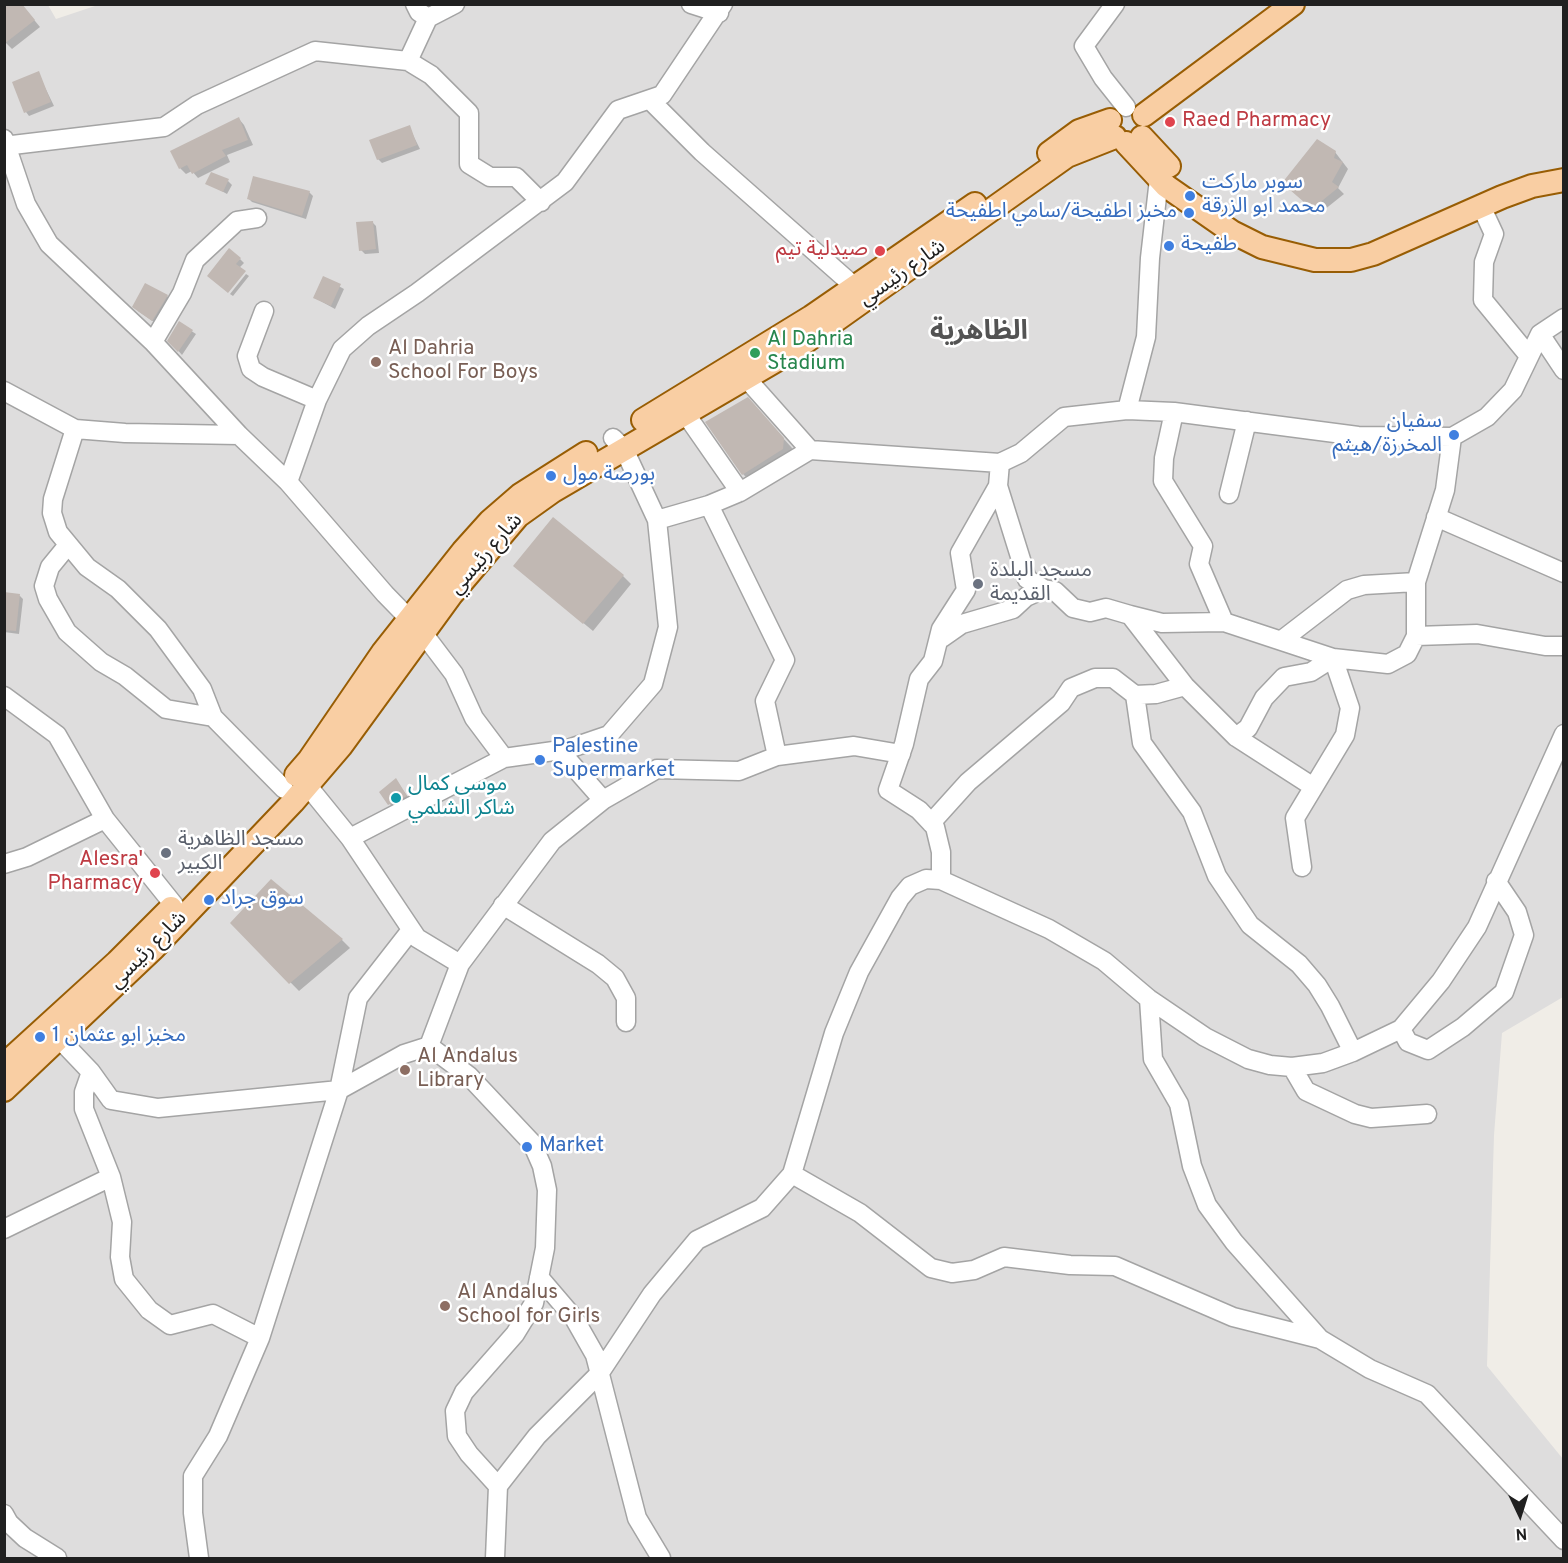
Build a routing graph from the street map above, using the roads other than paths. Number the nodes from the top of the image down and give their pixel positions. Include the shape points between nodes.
1 (415, 4) edge
2 (455, 4) edge
3 (691, 4) edge
4 (1115, 4) edge
5 (1293, 4) edge
6 (721, 9) edge
7 (428, 18) junction
8 (408, 61) junction
9 (651, 101) junction
10 (1127, 126) junction
11 (5, 143) edge
12 (1563, 169) edge
13 (1160, 179) junction
14 (1563, 180) edge
15 (541, 202) junction
16 (1481, 206) junction
17 (256, 218) dead end
18 (856, 297) junction
19 (264, 311) dead end
20 (1563, 318) edge
21 (1540, 334) junction
22 (153, 342) junction
23 (1529, 356) junction
24 (1563, 370) edge
25 (746, 378) junction
26 (4, 391) edge
27 (317, 400) junction
28 (1127, 410) junction
29 (1174, 412) junction
30 (685, 413) junction
31 (1247, 421) junction
32 (75, 429) junction
33 (239, 435) junction
34 (1452, 437) junction
35 (618, 444) junction
36 (810, 450) junction
37 (1000, 463) junction
38 (288, 482) junction
39 (998, 486) junction
40 (740, 492) junction
41 (1229, 494) dead end
42 (709, 505) junction
43 (1436, 517) junction
44 (657, 520) junction
45 (68, 545) junction
46 (1563, 573) edge
47 (1416, 582) junction
48 (1044, 589) junction
49 (1130, 615) junction
50 (1224, 622) junction
51 (417, 626) junction
52 (1416, 636) junction
53 (1282, 640) junction
54 (937, 642) junction
55 (1563, 646) edge
56 (1334, 658) junction
57 (1185, 686) junction
58 (1135, 695) junction
59 (4, 696) edge
60 (213, 717) junction
61 (1563, 734) edge
62 (1236, 737) junction
63 (559, 750) junction
64 (901, 754) junction
65 (777, 756) junction
66 (504, 758) junction
67 (307, 785) junction
68 (1312, 786) junction
69 (284, 789) junction
70 (603, 800) junction
71 (105, 819) junction
72 (931, 822) junction
73 (350, 838) junction
74 (4, 864) edge
75 (1302, 867) dead end
76 (941, 880) junction
77 (1496, 881) junction
78 (174, 905) junction
79 (503, 905) junction
80 (411, 930) junction
81 (460, 964) junction
82 (1149, 999) junction
83 (626, 1022) dead end
84 (1401, 1029) junction
85 (53, 1032) junction
86 (429, 1046) junction
87 (1353, 1052) junction
88 (4, 1065) edge
89 (1292, 1067) junction
90 (91, 1072) junction
91 (4, 1090) edge
92 (339, 1090) junction
93 (1427, 1114) dead end
94 (792, 1174) junction
95 (111, 1177) junction
96 (4, 1229) edge
97 (539, 1277) junction
98 (260, 1338) junction
99 (1320, 1339) junction
100 (599, 1374) junction
101 (498, 1486) junction
102 (4, 1514) edge
103 (1563, 1540) edge
104 (57, 1558) edge
105 (199, 1558) edge
106 (495, 1558) edge
107 (661, 1558) edge

1 - 7 street
2 - 7 street
3 - 6 street
4 - 10 street via 1084,46
5 - 10 main road, شارع رئيسي
6 - 9 street via 662,95
7 - 8 street
8 - 11 street via 315,51 197,105 164,127
8 - 15 street via 431,75 469,112 469,164 490,177 516,177
9 - 15 street via 618,111 565,182
9 - 18 street
10 - 12 main road via 1196,193 1224,212 1277,237 1326,248 1375,240 1493,188
10 - 13 main road
10 - 18 main road, شارع رئيسي via 1079,131
11 - 22 street via 26,204 49,244
13 - 16 main road via 1232,232 1262,247 1315,260 1351,260 1373,254
13 - 28 street via 1146,337
14 - 16 main road via 1532,186
15 - 27 street via 342,349
16 - 23 street via 1494,234 1484,262 1483,300
17 - 22 street via 237,221 195,260 182,293
18 - 25 main road, شارع رئيسي via 794,350
18 - 35 main road, شارع رئيسي via 811,317
19 - 27 street via 247,356 251,369
20 - 21 street
21 - 23 street
21 - 24 street
22 - 33 street
23 - 34 street via 1513,390 1487,417
25 - 30 main road, شارع رئيسي
25 - 36 street
26 - 32 street
27 - 38 street
28 - 29 street
28 - 37 street via 1064,417 1021,453
29 - 31 street
29 - 50 street via 1163,481 1203,546 1199,564
30 - 35 main road, شارع رئيسي
30 - 40 street
31 - 34 street via 1358,436
31 - 41 street
32 - 33 street
32 - 45 street via 52,509 55,526
33 - 38 street
34 - 43 street via 1445,490
35 - 44 street
35 - 51 main road, شارع رئيسي via 545,477 490,521
36 - 37 street
36 - 40 street
37 - 39 street
38 - 51 street
39 - 48 street via 1027,579
39 - 54 street via 960,553 966,590 940,629
40 - 42 street
42 - 44 street
42 - 65 street via 785,660 765,701
43 - 46 street
43 - 47 street
44 - 63 street via 668,627 652,684 609,735
45 - 60 street via 87,567 118,589 158,628 202,689
45 - 60 street via 44,581 46,595 67,632 166,709
47 - 52 street
47 - 53 street via 1347,590
48 - 49 street via 1055,591 1073,608 1090,612 1106,608
48 - 54 street via 1026,597 1013,609 962,624
49 - 50 street via 1162,623
49 - 57 street
50 - 53 street
51 - 66 street via 454,674 474,718
51 - 67 main road, شارع رئيسي via 341,746
51 - 69 main road, شارع رئيسي via 383,652 309,760
52 - 55 street via 1477,634
52 - 56 street via 1407,654 1388,664
53 - 56 street
54 - 64 street via 933,661 919,679
56 - 62 street via 1311,672 1284,677 1264,698 1248,729
56 - 68 street via 1350,708 1344,735
57 - 58 street
57 - 62 street
58 - 72 street via 1113,678 1095,678 1071,688 1061,703 998,755
58 - 87 street via 1142,743 1192,812 1217,876 1250,925 1299,964 1317,985
59 - 71 street via 57,735
60 - 69 street
61 - 77 street
62 - 68 street
63 - 66 street
63 - 70 street
64 - 65 street via 854,746
64 - 72 street via 888,790
65 - 70 street via 739,771 657,769
66 - 73 street
67 - 73 street
67 - 85 main road, شارع رئيسي via 154,948
68 - 75 street via 1295,818
69 - 78 main road, شارع رئيسي
70 - 79 street via 552,841
71 - 74 street
71 - 78 street
72 - 76 street via 940,852
73 - 80 street
76 - 82 street via 1050,929 1104,961
76 - 94 street via 926,879 910,886 859,972 834,1032
77 - 84 street via 1477,927 1441,981
77 - 84 street via 1517,912 1524,935 1504,992 1463,1028 1428,1050 1408,1042
78 - 85 main road, شارع رئيسي
79 - 81 street
79 - 83 street via 615,978 626,998
80 - 81 street via 417,938
80 - 92 street via 358,998
81 - 86 street
82 - 89 street via 1205,1037 1248,1059
82 - 99 street via 1153,1059 1179,1104 1192,1166 1207,1205 1234,1242
84 - 87 street
85 - 88 main road, شارع رئيسي
85 - 90 street
85 - 91 main road, شارع رئيسي
86 - 92 street via 404,1054
86 - 97 street via 468,1076 532,1143 547,1190 545,1248
87 - 89 street via 1323,1063
89 - 93 street via 1306,1091 1355,1114 1371,1118
90 - 92 street via 111,1100 158,1108
90 - 95 street via 84,1092 84,1109
92 - 98 street
94 - 99 street via 860,1214 931,1268 952,1273 974,1270 1004,1257 1115,1266 1233,1317
94 - 100 street via 762,1208 698,1240 652,1294
95 - 96 street
95 - 98 street via 122,1222 120,1257 124,1279 149,1310 170,1325 213,1314
97 - 100 street via 574,1318 595,1355
97 - 101 street via 534,1303 515,1334 464,1392 455,1411 457,1436
98 - 105 street via 218,1436 193,1476
99 - 103 street via 1370,1369 1427,1394
100 - 101 street via 537,1436
100 - 107 street via 637,1518
101 - 106 street
102 - 104 street via 25,1538

